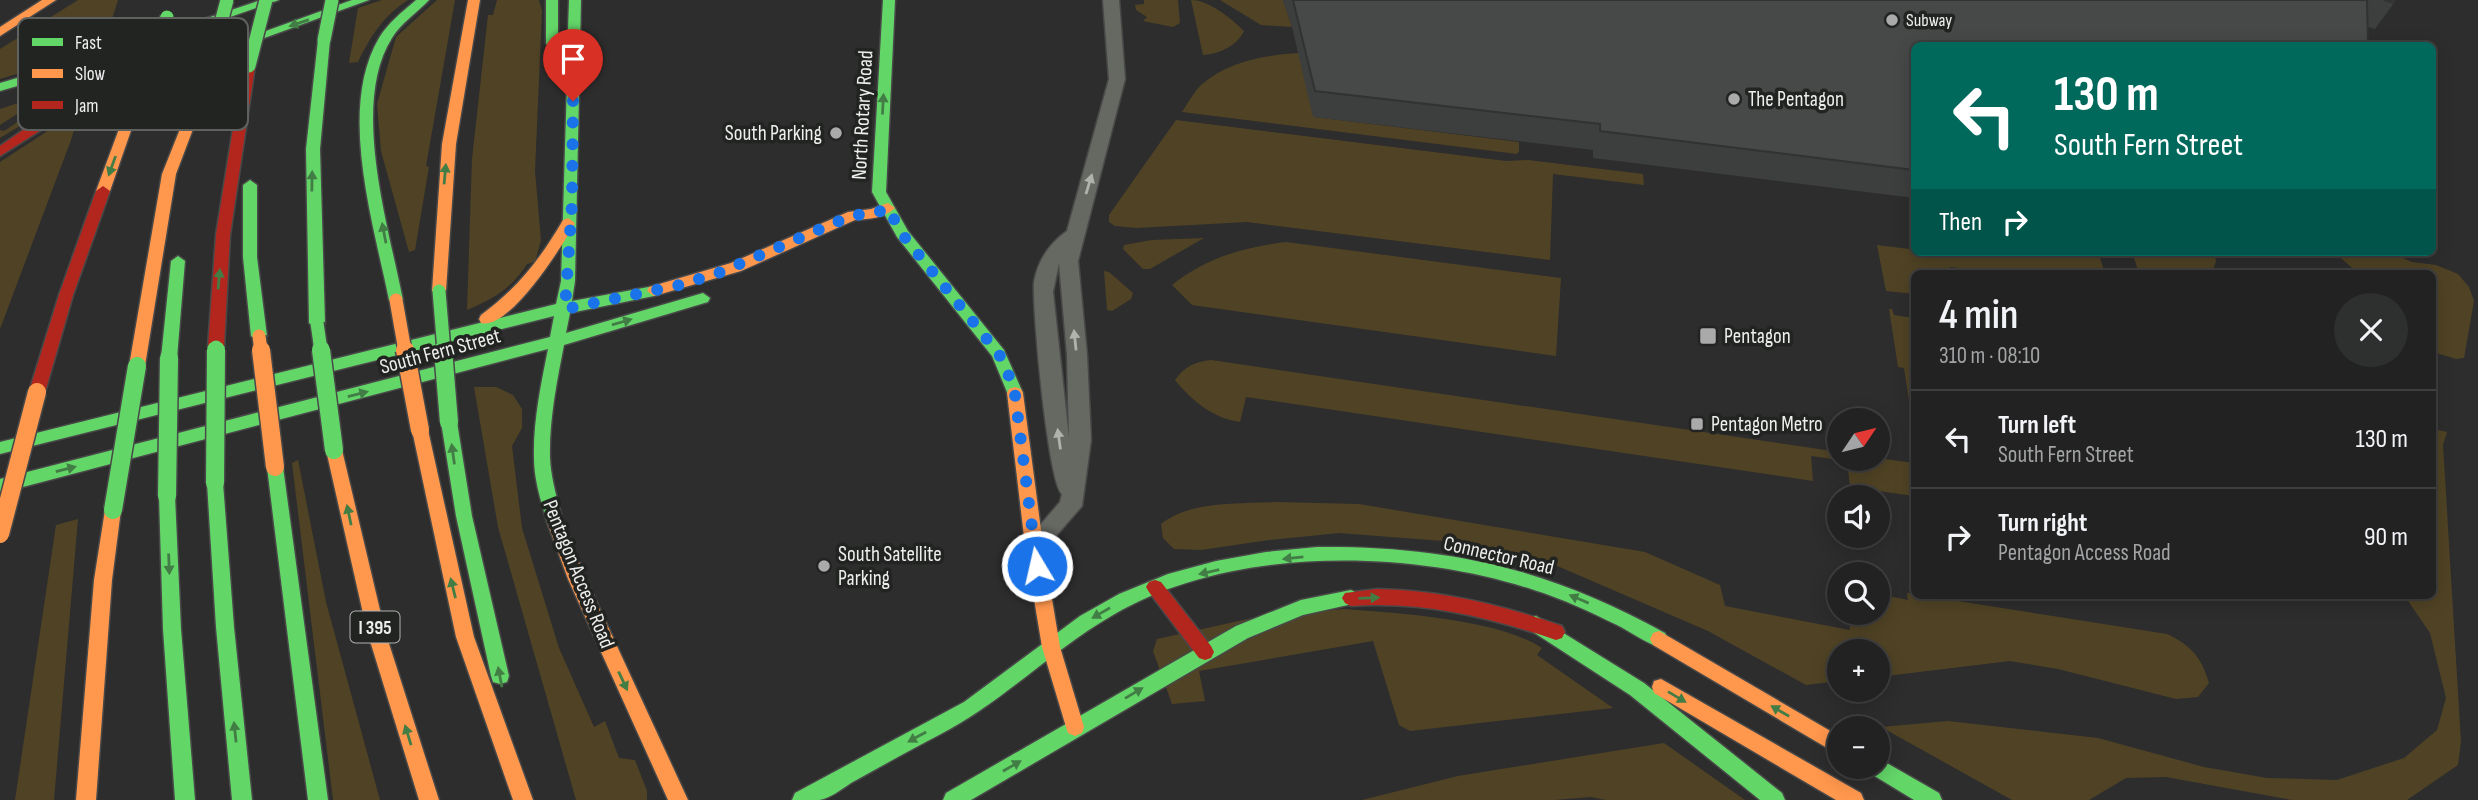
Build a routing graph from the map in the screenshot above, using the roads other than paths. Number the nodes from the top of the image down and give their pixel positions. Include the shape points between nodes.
1 (50, 0) edge
2 (173, 0) edge
3 (227, 0) edge
4 (266, 0) edge
5 (273, 0) edge
6 (332, 0) edge
7 (363, 0) edge
8 (423, 0) edge
9 (474, 0) edge
10 (552, 0) edge
11 (575, 0) edge
12 (889, 0) edge
13 (1111, 0) edge
14 (23, 18) edge
15 (167, 18) edge
16 (218, 18) edge
17 (222, 18) edge
18 (18, 20) edge
19 (18, 21) edge
20 (0, 26) edge
21 (0, 32) edge
22 (248, 41) edge
23 (249, 66) junction
24 (248, 72) edge
25 (573, 81) junction
26 (18, 82) edge
27 (0, 87) edge
28 (18, 87) edge
29 (0, 94) edge
30 (32, 130) edge
31 (125, 130) edge
32 (186, 130) edge
33 (197, 130) edge
34 (239, 130) edge
35 (0, 152) edge
36 (191, 166) dead end
37 (881, 211) junction
38 (571, 217) junction
39 (862, 228) dead end
40 (181, 240) dead end
41 (721, 291) dead end
42 (565, 309) junction
43 (468, 331) junction
44 (557, 342) junction
45 (0, 448) edge
46 (0, 486) edge
47 (0, 534) edge
48 (1034, 545) junction
49 (1155, 587) junction
50 (1051, 647) junction
51 (1205, 652) junction
52 (1596, 654) junction
53 (1075, 727) junction
54 (1827, 739) edge
55 (1890, 775) edge
56 (522, 796) edge
57 (1929, 798) edge
58 (86, 800) edge
59 (185, 800) edge
60 (242, 800) edge
61 (318, 800) edge
62 (429, 800) edge
63 (678, 800) edge
64 (802, 800) edge
65 (953, 800) edge
66 (1775, 800) edge
67 (1854, 800) edge

1 - 14 main road
2 -> 15 main road, bridge
3 - 17 main road, bridge
4 - 23 main road, bridge
5 - 16 main road
62 -> 6 main road, I 395, bridge via 376,631 334,450 317,323 312,174 315,111
7 -> 22 main road
56 -> 8 main road, bridge via 465,637 420,430 368,151 369,72 382,42 402,16
56 -> 9 main road, bridge via 490,623 464,516 449,422 439,291 449,133
10 - 25 main road via 552,43
11 - 25 main road, Pentagon Access Road
37 -> 12 main road, North Rotary Road via 878,177
48 -> 13 street via 1071,506 1059,443 1044,275 1056,248 1074,235 1117,79
18 - 20 main road
19 - 21 main road
24 -> 23 main road, bridge
23 - 61 main road, bridge via 249,226 259,336
25 - 38 main road, Pentagon Access Road
26 - 27 main road
28 - 29 main road
30 -> 35 main road
31 -> 47 main road, bridge via 66,295
32 - 58 main road, bridge via 169,174 113,510 99,622
33 - 36 main road
60 -> 34 main road, bridge via 215,483 223,234
37 - 39 main road
37 - 42 main road, South Fern Street via 853,215 680,285
37 - 48 main road, North Rotary Road via 999,354 1014,387
38 - 42 main road, Pentagon Access Road
38 - 43 main road via 558,244 519,297
40 -> 59 main road, bridge via 169,358 167,496
44 -> 41 main road, South Fern Street
42 - 43 main road, South Fern Street
42 - 44 main road, Pentagon Access Road
43 - 45 main road, South Fern Street
46 -> 44 main road, South Fern Street
44 -> 63 main road, Pentagon Access Road via 542,457 547,495 576,579
48 - 50 main road, North Rotary Road
49 -> 50 main road, Connector Road via 1090,619
49 - 51 main road
54 -> 49 main road, Connector Road via 1641,629 1527,579 1369,554 1317,555 1206,572
50 - 53 main road, North Rotary Road
50 -> 64 main road, Connector Road via 977,704
51 -> 52 main road via 1301,608 1337,600 1418,598 1536,624
53 -> 51 main road
52 - 66 main road
52 -> 67 main road
65 -> 53 main road
55 - 57 main road

